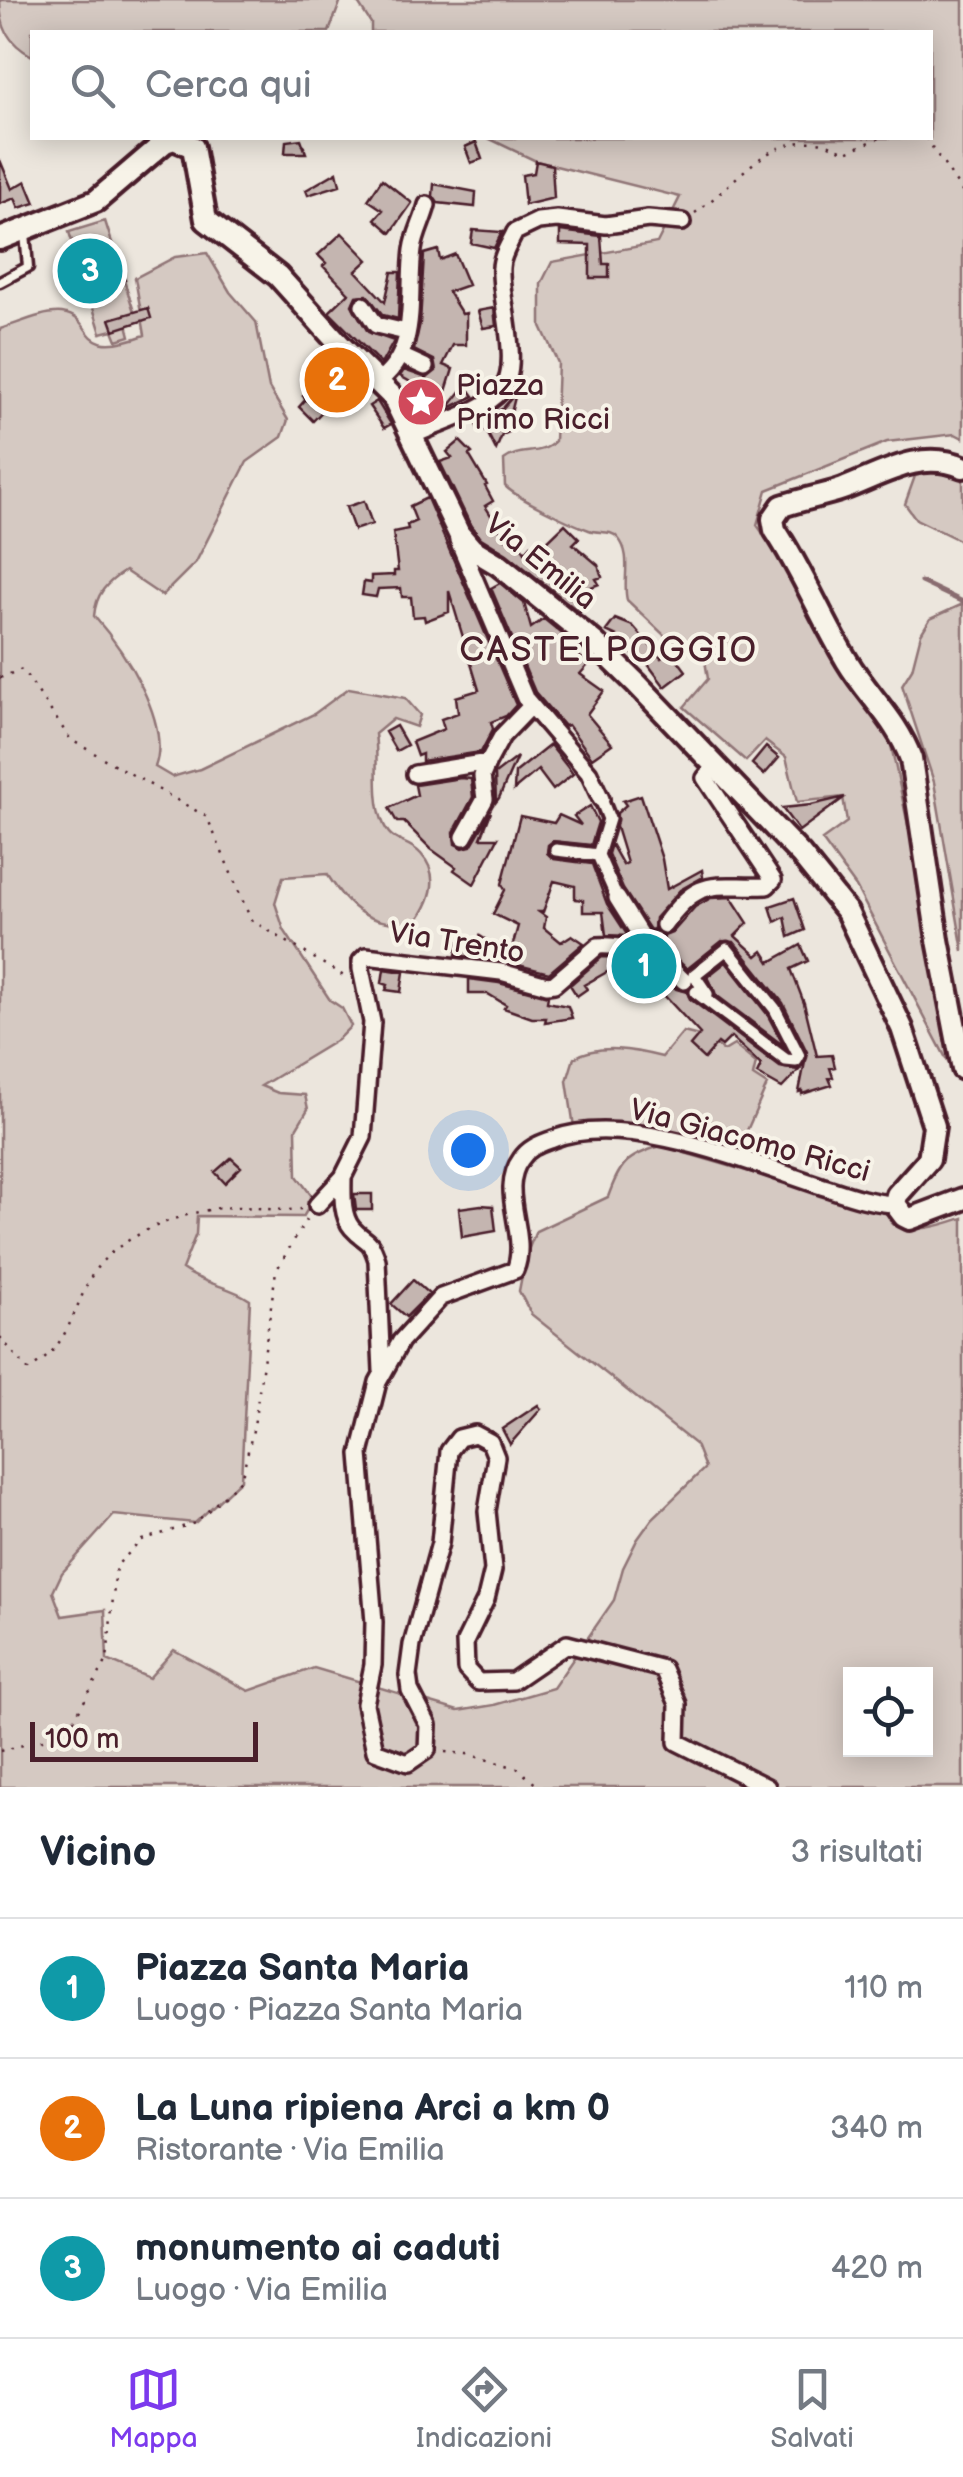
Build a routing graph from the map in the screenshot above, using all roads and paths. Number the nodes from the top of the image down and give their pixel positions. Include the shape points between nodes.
1 (171, 140) edge
2 (875, 140) edge
3 (927, 140) edge
4 (195, 142) edge
5 (963, 193) edge
6 (427, 205) dead end
7 (682, 222) joint
8 (24, 229) junction
9 (0, 239) edge
10 (0, 282) edge
11 (363, 306) dead end
12 (406, 332) junction
13 (401, 356) junction
14 (425, 367) dead end
15 (376, 383) junction
16 (412, 436) junction
17 (963, 467) edge
18 (445, 508) junction
19 (0, 678) edge
20 (532, 706) junction
21 (488, 762) junction
22 (716, 765) junction
23 (415, 774) dead end
24 (601, 799) joint
25 (464, 837) dead end
26 (556, 850) dead end
27 (598, 856) junction
28 (617, 898) joint
29 (664, 925) dead end
30 (649, 949) junction
31 (365, 989) junction
32 (695, 990) junction
33 (669, 1002) dead end
34 (963, 1069) edge
35 (343, 1177) junction
36 (963, 1199) edge
37 (895, 1204) junction
38 (317, 1205) junction
39 (0, 1338) edge
40 (382, 1371) junction
41 (428, 1750) junction
42 (0, 1751) edge
43 (539, 1787) edge
44 (767, 1787) edge

1 - 8 main road, Via Emilia via 96,200
2 - 7 path via 846,152 817,142 784,146 748,166
3 - 5 path
4 - 15 main road, Via Emilia via 206,220 278,276
6 - 12 street via 413,245
7 - 16 street via 538,220 515,232 500,267 507,382 445,425
8 - 9 main road, Via Emilia
8 - 10 lane via 28,267
11 - 12 street via 376,326
12 - 13 street
13 - 14 street
13 - 15 street
15 - 16 main road, Via Emilia via 393,397
16 - 18 main road, Via Emilia
17 - 34 main road via 939,459 909,462 782,506 773,525 848,663 903,736
18 - 20 street
18 - 22 main road, Via Emilia via 472,549 594,642
19 - 31 path via 22,669 72,740 207,818 252,920
20 - 21 street via 502,736
20 - 24 street via 582,764
21 - 23 street
21 - 25 street via 485,799
22 - 29 street via 705,778 773,880 767,886 706,888 687,897
22 - 37 main road, Via Emilia via 846,912 902,1028 934,1144
24 - 27 street via 610,820
26 - 27 street
27 - 28 street
28 - 30 street
30 - 31 street, Via Trento via 598,946 547,985 501,972 366,956 360,961
30 - 32 street
30 - 33 path via 637,976
31 - 35 street via 372,1022 362,1137
32 - 32 street via 786,1060 796,1061 776,1009 727,949 694,975 708,994
35 - 38 street
35 - 40 street via 345,1214 372,1243 377,1260
36 - 37 main road via 910,1218
37 - 40 street, Via Giacomo Ricci via 624,1129 562,1135 532,1146 519,1160 513,1179 522,1254 515,1270 441,1297
38 - 39 path via 204,1210 168,1222 105,1257 48,1359 28,1370
38 - 42 path via 276,1271 241,1480 195,1523 142,1540 116,1566 107,1660 66,1734
40 - 41 street, Via Giacomo Ricci via 360,1454 374,1622 365,1704 375,1751 408,1762
41 - 43 path via 517,1768
41 - 44 street via 428,1725 410,1690 412,1645 440,1543 449,1451 459,1438 475,1434 490,1442 496,1457 487,1511 493,1570 465,1642 466,1668 478,1682 513,1681 566,1644 664,1669 678,1704 677,1742

